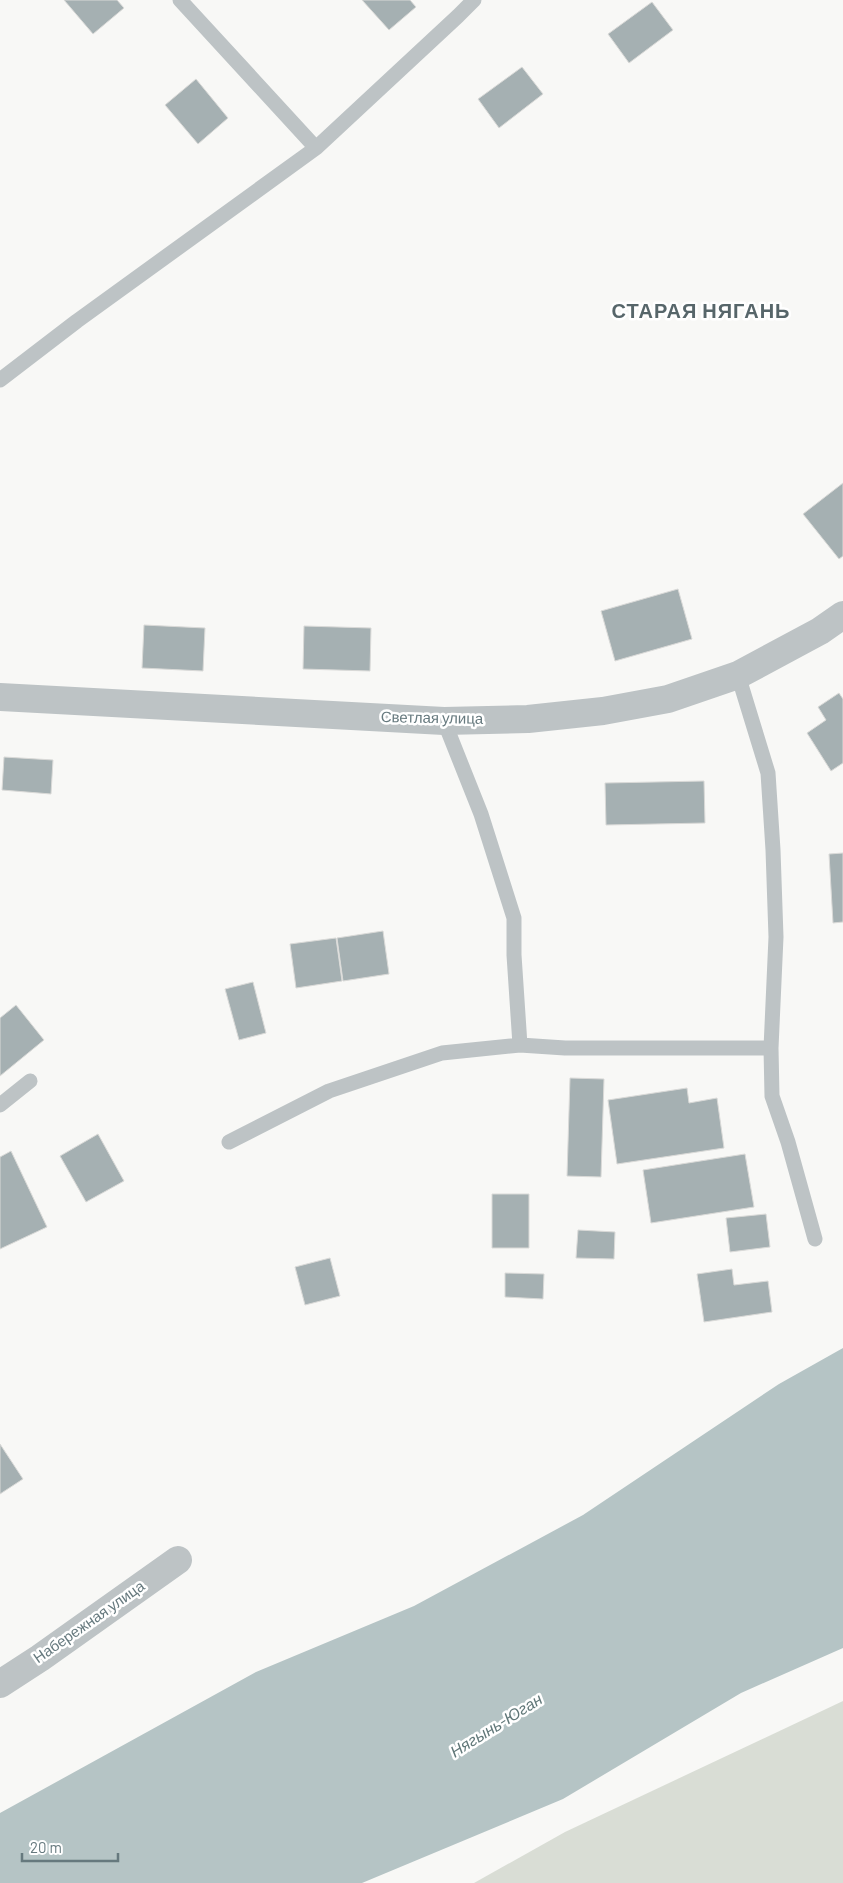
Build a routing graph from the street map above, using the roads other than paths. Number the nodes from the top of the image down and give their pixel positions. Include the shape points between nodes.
1 (180, 0) edge
2 (474, 0) edge
3 (316, 148) junction
4 (0, 380) edge
5 (843, 615) edge
6 (738, 675) junction
7 (0, 697) edge
8 (444, 721) junction
9 (520, 1045) junction
10 (771, 1048) junction
11 (30, 1081) dead end
12 (0, 1106) edge
13 (229, 1142) dead end
14 (815, 1239) dead end
15 (178, 1560) dead end
16 (0, 1684) edge

1 - 3 lane
2 - 3 lane
3 - 4 lane via 77,320
5 - 6 street, Светлая улица
6 - 8 street, Светлая улица via 668,699 603,711 528,719
6 - 10 lane via 768,773 776,937
7 - 8 street, Светлая улица
8 - 9 lane via 481,814 514,918
9 - 10 lane
9 - 13 lane via 442,1053 399,1067 329,1091
10 - 14 lane via 772,1096
11 - 12 lane
15 - 16 street, Набережная улица

